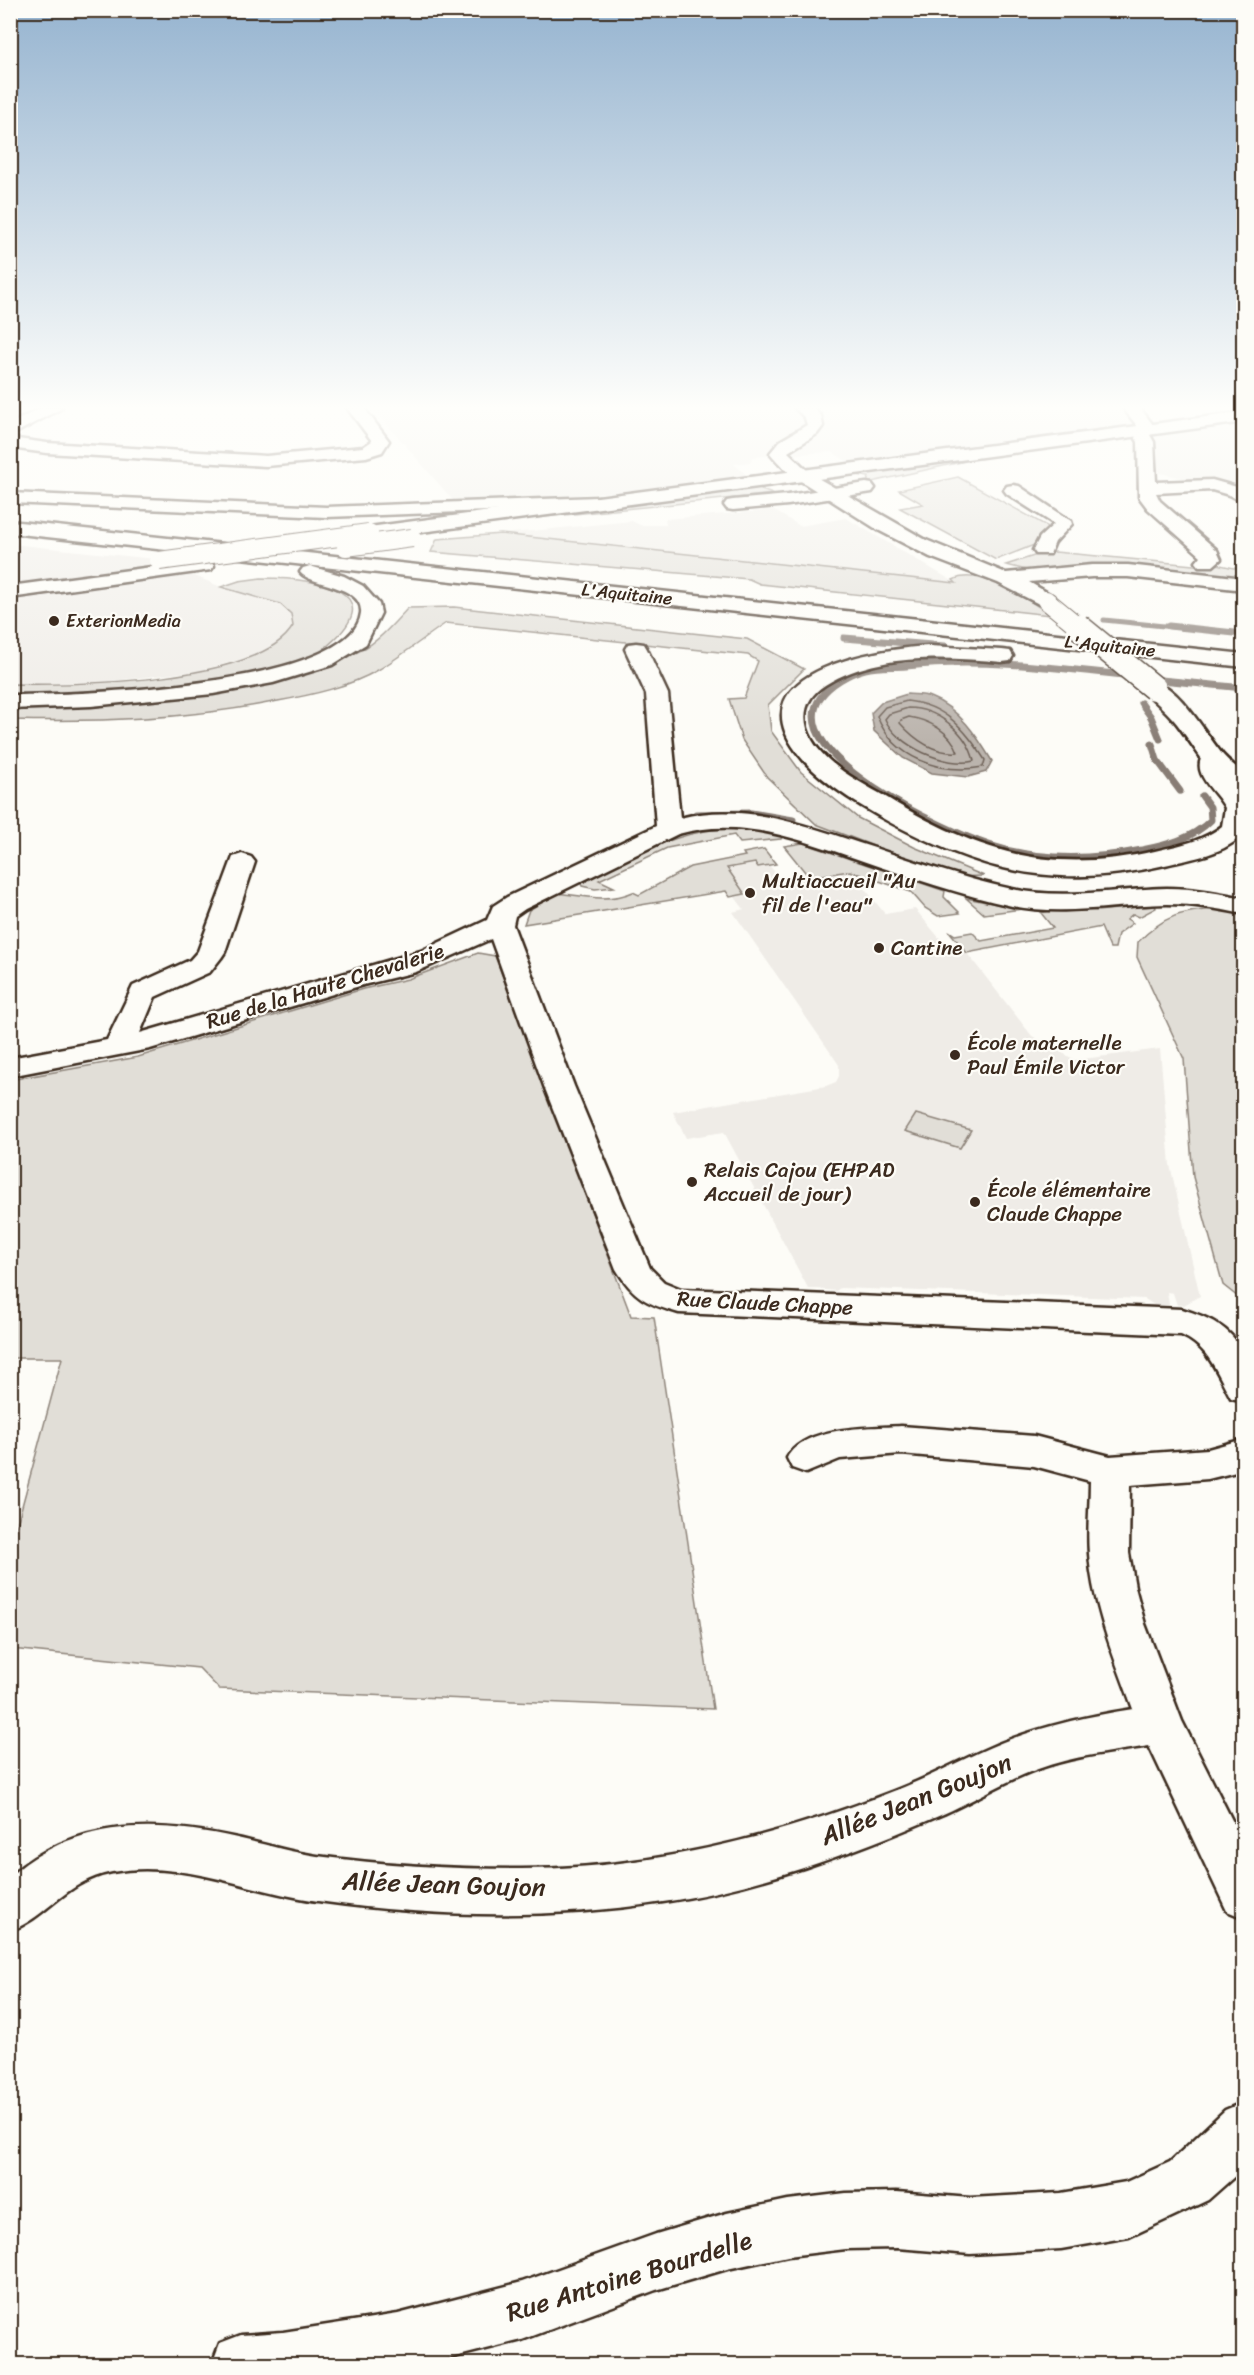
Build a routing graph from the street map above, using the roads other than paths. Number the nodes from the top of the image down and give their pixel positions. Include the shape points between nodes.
1 (56, 519) edge
2 (474, 519) edge
3 (575, 519) edge
4 (877, 519) edge
5 (1059, 519) edge
6 (1170, 519) edge
7 (10, 527) edge
8 (10, 538) edge
9 (1043, 550) dead end
10 (1206, 562) dead end
11 (1008, 578) junction
12 (10, 581) edge
13 (1244, 584) edge
14 (10, 591) edge
15 (1244, 645) edge
16 (636, 649) dead end
17 (1244, 661) edge
18 (1244, 680) edge
19 (10, 702) edge
20 (1212, 758) junction
21 (1244, 786) edge
22 (669, 829) junction
23 (242, 862) dead end
24 (1244, 906) edge
25 (499, 925) junction
26 (119, 1047) junction
27 (10, 1067) edge
28 (1244, 1389) edge
29 (1244, 1452) edge
30 (806, 1458) dead end
31 (1110, 1472) junction
32 (1161, 1724) junction
33 (1244, 1895) edge
34 (10, 1908) edge
35 (1244, 2129) edge
36 (241, 2364) edge

1 - 15 main road, L'Aquitaine
2 - 12 main road, bridge
3 - 14 main road, bridge
4 - 11 main road via 936,552
5 - 9 main road via 1061,528 1045,541
6 - 10 main road via 1210,554 1211,559
7 - 17 main road, L'Aquitaine
8 - 19 main road via 310,572 344,583 366,599 371,609 371,618 358,639 332,656 290,672 149,696
11 - 13 main road via 1119,570
11 - 20 main road, bridge via 1046,600 1154,687 1182,715
16 - 22 main road via 657,694
18 - 20 main road via 981,654 894,656 856,663 820,678 795,703 793,715 801,741 825,767 908,823 979,854 1052,869 1147,862 1225,836 1236,825 1238,814 1233,799 1214,777
20 - 21 main road
22 - 24 main road, Rue de la Haute Chevalerie via 715,820 774,824 974,889 1032,900 1073,903 1167,896
22 - 25 main road, Rue de la Haute Chevalerie via 516,903 503,912
23 - 26 main road via 211,952 200,966 143,992
25 - 26 main road, Rue de la Haute Chevalerie via 406,966
25 - 28 main road, Rue Claude Chappe via 559,1086 633,1269 644,1286 679,1301 1182,1322 1197,1325 1219,1340
26 - 27 main road, Rue de la Haute Chevalerie
29 - 31 main road via 1208,1464
30 - 31 main road via 835,1444 901,1440 1034,1451
31 - 32 main road via 1109,1553 1114,1587
32 - 33 main road
32 - 34 main road, Allée Jean Goujon via 1053,1745 840,1832 675,1878 515,1892 410,1887 312,1878 229,1858 150,1846 113,1848 70,1862 34,1884
35 - 36 main road, Rue Antoine Bourdelle via 1188,2181 1129,2209 1061,2221 970,2226 897,2220 846,2221 788,2228 726,2241 522,2311 398,2343

